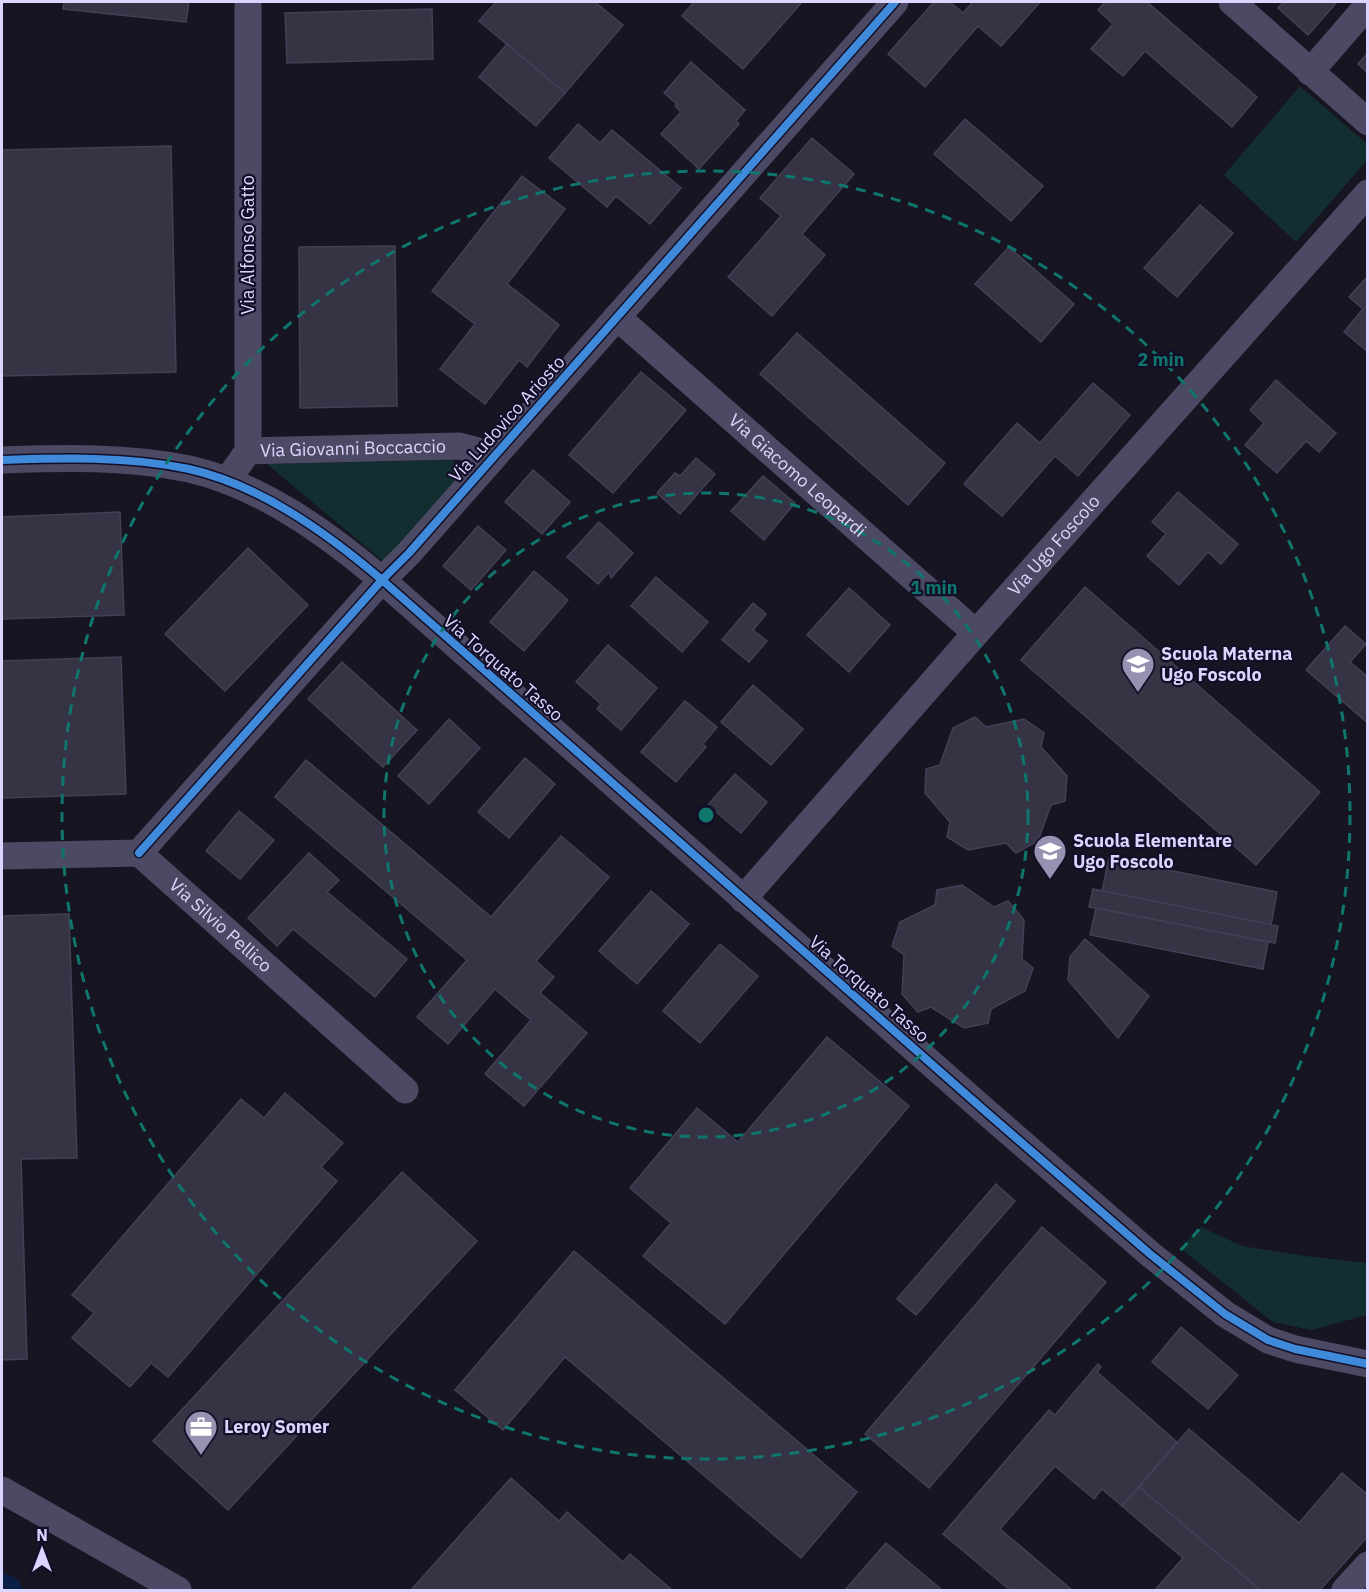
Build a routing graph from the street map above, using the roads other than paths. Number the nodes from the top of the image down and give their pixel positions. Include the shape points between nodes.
1 (248, 2) edge
2 (895, 2) edge
3 (1232, 2) edge
4 (1368, 5) edge
5 (1310, 72) junction
6 (1368, 122) edge
7 (1368, 193) edge
8 (617, 317) junction
9 (248, 451) junction
10 (2, 460) edge
11 (490, 460) junction
12 (227, 481) junction
13 (382, 580) junction
14 (976, 633) junction
15 (140, 853) junction
16 (2, 856) edge
17 (743, 899) junction
18 (405, 1090) dead end
19 (1368, 1364) edge
20 (2, 1491) edge
21 (1368, 1565) edge
22 (178, 1590) edge
23 (1345, 1590) edge

1 - 9 street, Via Alfonso Gatto
2 - 8 street, Via Ludovico Ariosto
3 - 5 street
4 - 5 street
5 - 6 street
7 - 14 street, Via Ugo Foscolo
8 - 11 street, Via Ludovico Ariosto
8 - 14 street, Via Giacomo Leopardi
9 - 11 street, Via Giovanni Boccaccio via 459,446
9 - 12 street
10 - 12 street via 90,458 149,463
11 - 13 street, Via Ludovico Ariosto
12 - 13 street via 286,508
13 - 15 street, Via Ludovico Ariosto
13 - 17 street, Via Torquato Tasso
14 - 17 street, Via Ugo Foscolo
15 - 16 street
15 - 18 street, Via Silvio Pellico
17 - 19 street, Via Torquato Tasso via 1124,1231 1225,1314 1269,1341
20 - 22 street
21 - 23 street

